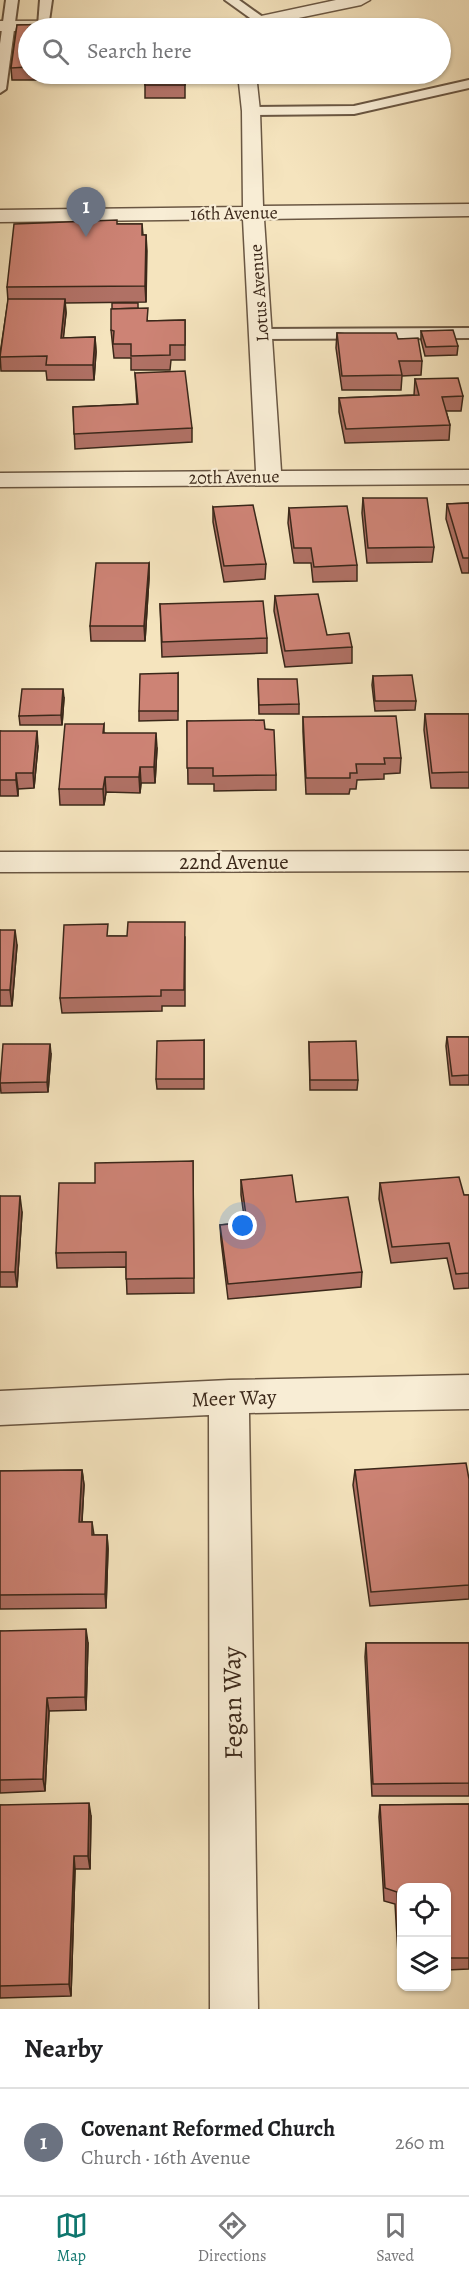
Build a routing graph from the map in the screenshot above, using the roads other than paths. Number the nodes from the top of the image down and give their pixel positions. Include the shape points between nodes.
1 (12, 0) edge
2 (46, 0) edge
3 (231, 0) edge
4 (361, 0) edge
5 (45, 18) edge
6 (258, 18) edge
7 (271, 18) edge
8 (5, 26) edge
9 (248, 84) edge
10 (469, 84) edge
11 (0, 89) edge
12 (251, 111) junction
13 (469, 210) edge
14 (253, 213) junction
15 (0, 216) edge
16 (469, 333) edge
17 (261, 334) junction
18 (269, 477) junction
19 (469, 477) edge
20 (0, 480) edge
21 (469, 861) edge
22 (0, 862) edge
23 (469, 1392) edge
24 (229, 1397) junction
25 (0, 1408) edge
26 (234, 2009) edge

1 - 8 lane
2 - 5 lane
3 - 6 lane
4 - 7 street
8 - 11 lane
9 - 12 street, Lotus Avenue
10 - 12 lane via 354,110
12 - 14 street, Lotus Avenue
13 - 14 street, 16th Avenue
14 - 15 street, 16th Avenue via 183,219
14 - 17 street, Lotus Avenue
16 - 17 lane
17 - 18 street, Lotus Avenue
18 - 19 street, 20th Avenue
18 - 20 street, 20th Avenue
21 - 22 street, 22nd Avenue
23 - 24 street, Meer Way
24 - 25 street, Meer Way
24 - 26 street, Fegan Way

